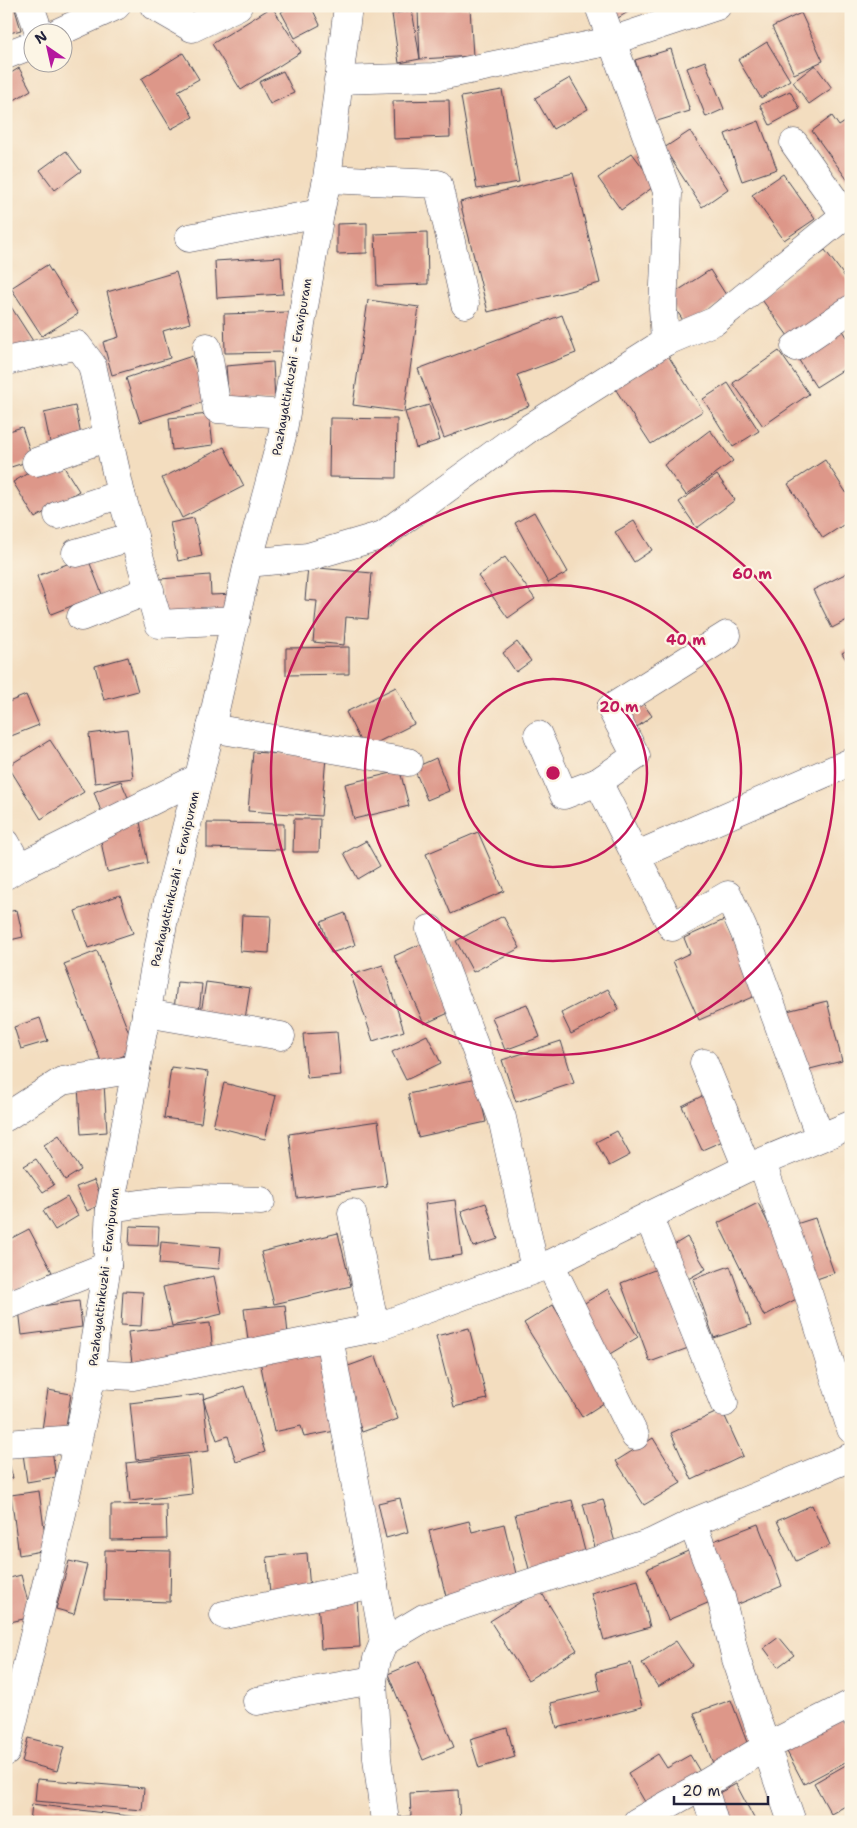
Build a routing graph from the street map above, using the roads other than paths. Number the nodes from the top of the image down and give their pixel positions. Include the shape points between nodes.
1 (30, 6) edge
2 (116, 6) edge
3 (154, 6) edge
4 (238, 6) edge
5 (348, 6) edge
6 (600, 6) edge
7 (716, 6) edge
8 (36, 22) edge
9 (72, 26) edge
10 (611, 41) junction
11 (22, 49) edge
12 (6, 55) edge
13 (338, 80) junction
14 (794, 142) dead end
15 (328, 179) junction
16 (320, 213) junction
17 (848, 217) edge
18 (189, 238) dead end
19 (465, 304) dead end
20 (851, 309) edge
21 (665, 342) junction
22 (207, 346) dead end
23 (795, 347) dead end
24 (6, 361) edge
25 (284, 414) junction
26 (108, 437) junction
27 (36, 462) dead end
28 (121, 494) junction
29 (58, 515) dead end
30 (134, 536) junction
31 (76, 553) dead end
32 (248, 563) junction
33 (150, 590) junction
34 (81, 617) dead end
35 (236, 620) junction
36 (727, 635) dead end
37 (211, 728) junction
38 (538, 735) dead end
39 (408, 762) dead end
40 (851, 762) edge
41 (198, 778) junction
42 (598, 782) junction
43 (6, 843) edge
44 (635, 856) junction
45 (13, 871) edge
46 (430, 929) dead end
47 (146, 1013) junction
48 (281, 1036) dead end
49 (704, 1064) dead end
50 (136, 1069) junction
51 (6, 1118) edge
52 (851, 1125) edge
53 (820, 1137) junction
54 (755, 1165) junction
55 (261, 1201) dead end
56 (110, 1208) junction
57 (352, 1213) dead end
58 (649, 1218) junction
59 (107, 1266) junction
60 (542, 1267) junction
61 (11, 1304) dead end
62 (375, 1328) junction
63 (329, 1337) junction
64 (92, 1374) junction
65 (724, 1403) dead end
66 (851, 1429) edge
67 (635, 1436) dead end
68 (77, 1439) junction
69 (6, 1444) edge
70 (851, 1458) edge
71 (692, 1523) junction
72 (374, 1584) junction
73 (224, 1615) dead end
74 (384, 1642) junction
75 (373, 1680) junction
76 (14, 1686) edge
77 (256, 1701) dead end
78 (851, 1704) edge
79 (766, 1747) junction
80 (6, 1752) edge
81 (703, 1785) junction
82 (385, 1822) edge
83 (638, 1822) edge
84 (714, 1822) edge
85 (792, 1822) edge

1 - 8 street
2 - 9 street
3 - 4 street via 192,28
5 - 13 street, Pazhayattinkuzhi - Eravipuram
6 - 10 street
7 - 10 street
10 - 13 street via 434,77
10 - 21 street via 668,194 663,308
11 - 12 street
13 - 15 street, Pazhayattinkuzhi - Eravipuram
14 - 17 street
15 - 16 street, Pazhayattinkuzhi - Eravipuram
15 - 19 street via 438,184
16 - 18 street
16 - 25 street, Pazhayattinkuzhi - Eravipuram
17 - 21 street via 715,320
20 - 23 street
21 - 32 street via 531,427 383,535 308,557
22 - 25 street via 217,409
24 - 26 street via 77,345 92,365
25 - 32 street, Pazhayattinkuzhi - Eravipuram via 282,436
26 - 27 street
26 - 28 street
28 - 29 street
28 - 30 street
30 - 31 street
30 - 33 street
32 - 35 street, Pazhayattinkuzhi - Eravipuram
33 - 34 street
33 - 35 street via 159,624
35 - 37 street, Pazhayattinkuzhi - Eravipuram
36 - 42 street via 611,708 636,756
37 - 39 street
37 - 41 street, Pazhayattinkuzhi - Eravipuram
38 - 42 street via 564,795
40 - 44 street
41 - 45 street
41 - 47 street, Pazhayattinkuzhi - Eravipuram via 164,913
42 - 44 street
43 - 45 street
44 - 53 street via 672,927 728,895
46 - 60 street via 502,1118
47 - 48 street
47 - 50 street, Pazhayattinkuzhi - Eravipuram
49 - 54 street
50 - 51 street via 62,1081
50 - 56 street, Pazhayattinkuzhi - Eravipuram
52 - 53 street
53 - 54 street
54 - 58 street
54 - 66 street via 809,1296
55 - 56 street via 161,1201
56 - 59 street, Pazhayattinkuzhi - Eravipuram
57 - 62 street
58 - 60 street
58 - 65 street
59 - 61 street
59 - 64 street, Pazhayattinkuzhi - Eravipuram
60 - 62 street
60 - 67 street
62 - 63 street
63 - 64 street via 133,1376
63 - 72 street
64 - 68 street, Pazhayattinkuzhi - Eravipuram
68 - 69 street
68 - 76 street, Pazhayattinkuzhi - Eravipuram via 50,1568
70 - 71 street
71 - 74 street via 651,1543 424,1618
71 - 79 street via 721,1597 736,1659
72 - 73 street
72 - 74 street
74 - 75 street
75 - 77 street
75 - 82 street via 377,1758
76 - 80 street, Pazhayattinkuzhi - Eravipuram
78 - 79 street
79 - 81 street
79 - 85 street
81 - 83 street
81 - 84 street

